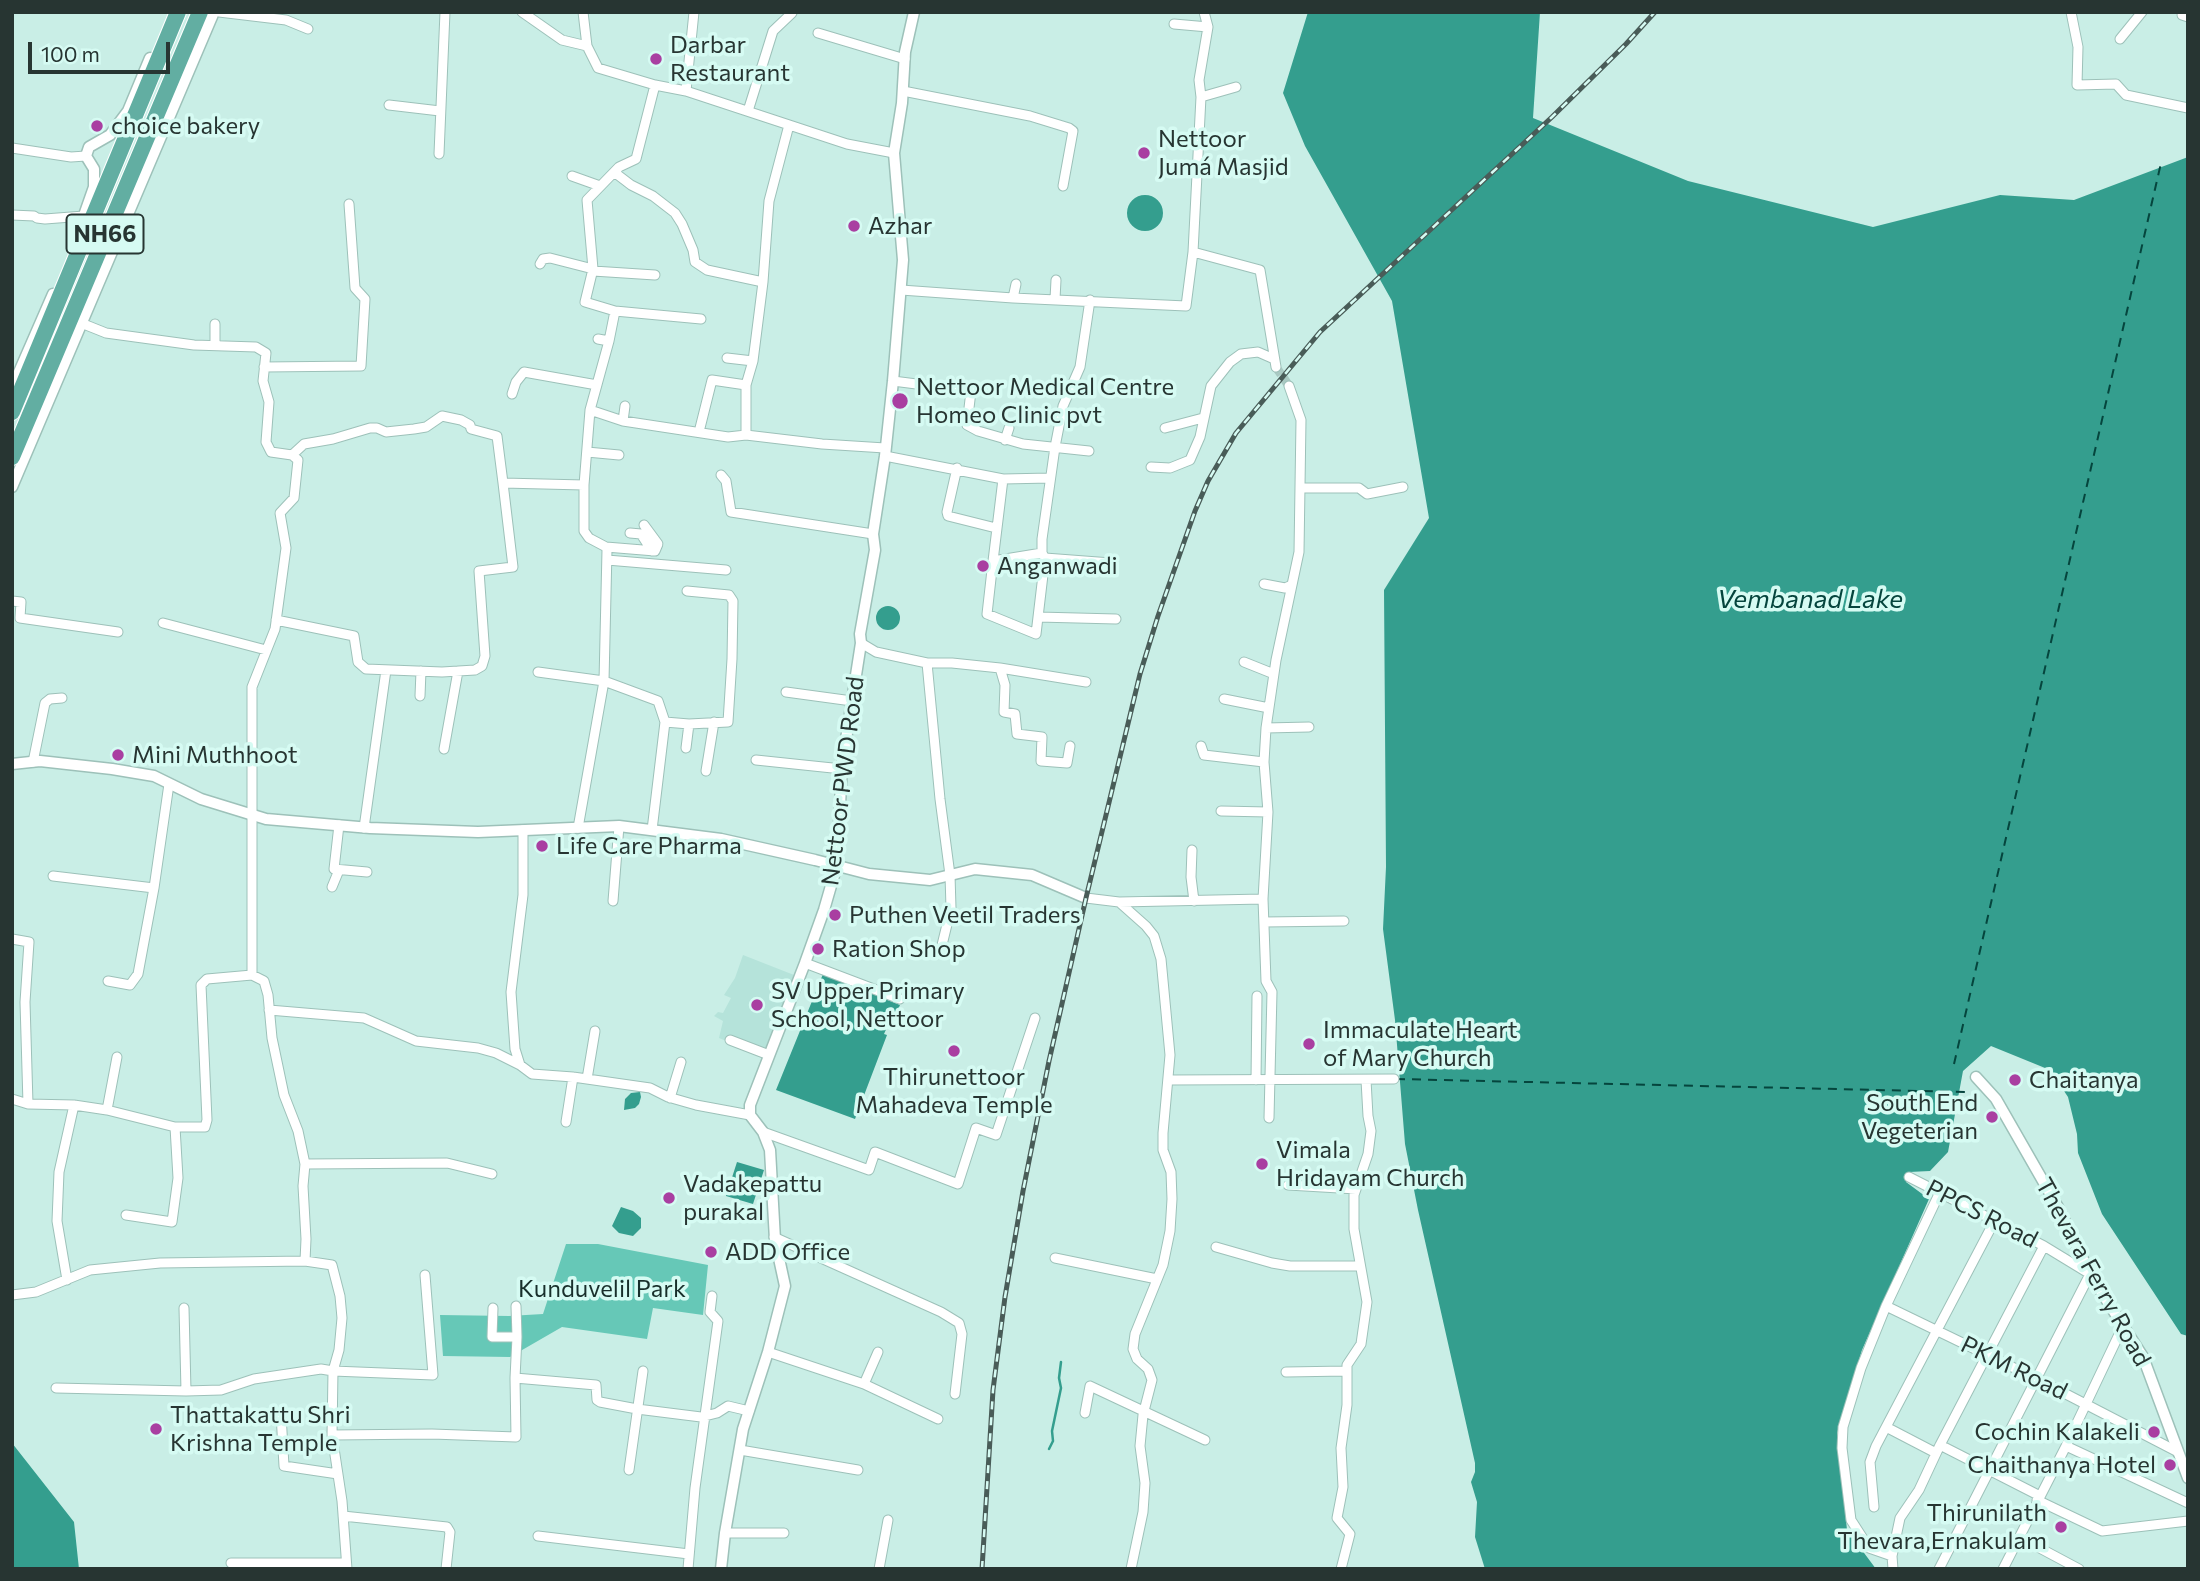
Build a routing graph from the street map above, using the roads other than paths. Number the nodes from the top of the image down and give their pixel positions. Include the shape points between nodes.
1 (170, 12) edge
2 (178, 12) edge
3 (200, 12) edge
4 (216, 12) edge
5 (445, 12) edge
6 (522, 12) edge
7 (583, 12) edge
8 (694, 12) edge
9 (914, 12) edge
10 (1204, 12) edge
11 (2071, 12) edge
12 (2142, 12) edge
13 (793, 13) edge
14 (1174, 24) dead end
15 (1208, 27) junction
16 (308, 29) dead end
17 (818, 33) dead end
18 (2120, 39) dead end
19 (587, 46) junction
20 (905, 59) junction
21 (655, 85) junction
22 (1236, 87) dead end
23 (903, 90) junction
24 (686, 91) junction
25 (1201, 97) junction
26 (389, 105) dead end
27 (2188, 108) edge
28 (440, 111) junction
29 (748, 111) junction
30 (789, 125) junction
31 (12, 148) edge
32 (894, 153) junction
33 (439, 154) dead end
34 (86, 156) junction
35 (614, 172) junction
36 (572, 176) dead end
37 (600, 186) junction
38 (1063, 186) dead end
39 (349, 204) dead end
40 (131, 207) junction
41 (115, 211) junction
42 (12, 215) edge
43 (84, 216) junction
44 (1193, 253) junction
45 (540, 264) dead end
46 (593, 270) junction
47 (655, 275) dead end
48 (1056, 280) dead end
49 (763, 282) junction
50 (1016, 284) dead end
51 (901, 290) junction
52 (1013, 298) junction
53 (1055, 299) junction
54 (1090, 300) junction
55 (1118, 303) junction
56 (615, 311) junction
57 (1118, 316) dead end
58 (701, 319) dead end
59 (81, 323) junction
60 (215, 324) dead end
61 (598, 338) dead end
62 (609, 341) junction
63 (215, 345) junction
64 (727, 358) dead end
65 (753, 361) junction
66 (264, 367) junction
67 (893, 381) junction
68 (746, 385) junction
69 (597, 386) junction
70 (1289, 386) tunnel mouth
71 (12, 388) edge
72 (512, 394) dead end
73 (625, 406) dead end
74 (590, 410) junction
75 (12, 412) edge
76 (1203, 418) junction
77 (623, 421) junction
78 (1009, 428) dead end
79 (1166, 428) dead end
80 (699, 432) junction
81 (746, 435) junction
82 (1005, 440) junction
83 (1055, 447) junction
84 (1089, 451) dead end
85 (587, 452) junction
86 (885, 452) junction
87 (292, 454) junction
88 (619, 455) dead end
89 (12, 457) edge
90 (1151, 467) dead end
91 (957, 468) junction
92 (721, 475) dead end
93 (1050, 478) junction
94 (1003, 479) junction
95 (503, 483) junction
96 (584, 485) junction
97 (12, 487) edge
98 (1403, 487) dead end
99 (1300, 488) junction
100 (644, 525) dead end
101 (996, 528) junction
102 (630, 533) dead end
103 (873, 534) junction
104 (606, 547) junction
105 (652, 551) junction
106 (1043, 556) junction
107 (607, 560) junction
108 (993, 561) junction
109 (1111, 563) dead end
110 (726, 570) dead end
111 (1264, 584) dead end
112 (1292, 585) junction
113 (687, 591) dead end
114 (12, 601) edge
115 (1038, 617) junction
116 (1116, 619) dead end
117 (276, 620) junction
118 (163, 623) dead end
119 (118, 632) dead end
120 (861, 643) junction
121 (266, 650) junction
122 (1244, 662) dead end
123 (927, 663) junction
124 (1000, 668) junction
125 (386, 670) junction
126 (421, 671) junction
127 (457, 671) junction
128 (538, 672) dead end
129 (1274, 674) junction
130 (604, 681) junction
131 (1086, 682) dead end
132 (786, 692) dead end
133 (420, 696) dead end
134 (62, 698) dead end
135 (1224, 699) dead end
136 (852, 701) junction
137 (1269, 708) junction
138 (664, 722) junction
139 (714, 722) junction
140 (689, 724) junction
141 (1309, 727) dead end
142 (1266, 728) junction
143 (1070, 746) dead end
144 (1201, 746) dead end
145 (686, 747) dead end
146 (444, 749) dead end
147 (756, 760) dead end
148 (33, 762) junction
149 (1264, 762) junction
150 (12, 764) edge
151 (842, 769) junction
152 (706, 771) dead end
153 (169, 784) junction
154 (1221, 811) dead end
155 (1268, 812) junction
156 (252, 815) junction
157 (339, 825) junction
158 (618, 826) junction
159 (364, 828) junction
160 (578, 828) junction
161 (523, 830) junction
162 (652, 830) junction
163 (1192, 850) dead end
164 (837, 865) junction
165 (339, 870) junction
166 (367, 872) dead end
167 (950, 875) junction
168 (53, 876) dead end
169 (332, 887) dead end
170 (154, 888) junction
171 (1086, 898) joint
172 (1263, 899) junction
173 (613, 901) dead end
174 (1194, 901) junction
175 (1119, 902) junction
176 (1344, 921) dead end
177 (1264, 922) junction
178 (12, 939) edge
179 (942, 945) dead end
180 (805, 963) junction
181 (252, 975) junction
182 (108, 981) dead end
183 (1257, 996) dead end
184 (900, 999) dead end
185 (269, 1010) junction
186 (1035, 1018) dead end
187 (596, 1031) dead end
188 (730, 1040) dead end
189 (769, 1055) junction
190 (117, 1057) dead end
191 (681, 1062) dead end
192 (520, 1065) junction
193 (573, 1077) junction
194 (1976, 1077) dead end
195 (587, 1079) junction
196 (1394, 1079) dead end
197 (1169, 1080) junction
198 (1256, 1080) junction
199 (1366, 1080) junction
200 (1270, 1081) junction
201 (670, 1098) junction
202 (12, 1100) edge
203 (28, 1104) junction
204 (74, 1105) junction
205 (107, 1110) junction
206 (750, 1115) junction
207 (1269, 1118) dead end
208 (566, 1122) dead end
209 (175, 1126) junction
210 (762, 1132) junction
211 (305, 1164) junction
212 (492, 1174) dead end
213 (1909, 1177) dead end
214 (1288, 1185) dead end
215 (1356, 1189) junction
216 (1940, 1192) junction
217 (126, 1215) dead end
218 (1995, 1220) junction
219 (774, 1237) junction
220 (2044, 1246) junction
221 (1216, 1247) dead end
222 (1055, 1258) dead end
223 (305, 1261) junction
224 (1360, 1266) junction
225 (2090, 1274) junction
226 (425, 1275) dead end
227 (1157, 1279) junction
228 (67, 1280) junction
229 (12, 1295) edge
230 (712, 1296) dead end
231 (516, 1306) dead end
232 (1886, 1306) junction
233 (184, 1308) dead end
234 (493, 1308) dead end
235 (2123, 1326) junction
236 (1937, 1331) junction
237 (517, 1337) junction
238 (768, 1352) junction
239 (878, 1352) dead end
240 (1987, 1355) junction
241 (333, 1371) junction
242 (643, 1371) dead end
243 (1346, 1371) junction
244 (1286, 1372) dead end
245 (514, 1378) junction
246 (2037, 1379) junction
247 (864, 1384) junction
248 (56, 1388) dead end
249 (186, 1391) junction
250 (955, 1394) dead end
251 (2085, 1404) junction
252 (637, 1409) junction
253 (749, 1410) junction
254 (1143, 1412) junction
255 (1085, 1413) dead end
256 (281, 1414) dead end
257 (704, 1417) junction
258 (938, 1419) dead end
259 (1886, 1427) junction
260 (332, 1435) junction
261 (1205, 1440) dead end
262 (2066, 1446) junction
263 (1938, 1449) junction
264 (740, 1450) junction
265 (2178, 1452) junction
266 (629, 1470) dead end
267 (858, 1470) dead end
268 (1990, 1471) junction
269 (338, 1474) junction
270 (2188, 1478) edge
271 (2039, 1498) junction
272 (2188, 1503) edge
273 (1874, 1507) dead end
274 (343, 1516) junction
275 (888, 1520) dead end
276 (2188, 1521) edge
277 (725, 1533) junction
278 (784, 1533) dead end
279 (538, 1536) dead end
280 (2019, 1536) junction
281 (689, 1554) junction
282 (1892, 1556) junction
283 (231, 1563) dead end
284 (346, 1566) edge
285 (446, 1569) edge
286 (688, 1569) edge
287 (721, 1569) edge
288 (879, 1569) edge
289 (1130, 1569) edge
290 (1342, 1569) edge
291 (1893, 1569) edge
292 (1939, 1569) edge
293 (2003, 1569) edge
294 (2079, 1569) edge

1 - 34 street via 128,111 110,135 89,147
2 - 75 highway, NH66
3 - 41 highway, NH66
4 - 16 street via 286,20
4 - 40 street
5 - 28 street
6 - 19 street via 562,40
7 - 19 street
8 - 24 street
9 - 20 street, Nettoor PWD Road
10 - 15 street
11 - 27 street via 2078,47 2077,85 2116,84 2126,95
12 - 18 street
13 - 29 street via 773,31
14 - 15 street
15 - 25 street via 1199,80
17 - 20 street
19 - 21 street via 598,68
20 - 23 street, Nettoor PWD Road
21 - 24 street
21 - 35 street via 636,159
22 - 25 street
23 - 32 street, Nettoor PWD Road
23 - 38 street via 1069,128 1073,131
24 - 29 street
25 - 44 street
26 - 28 street
28 - 33 street
29 - 30 street
30 - 32 street
30 - 49 street via 769,201
31 - 34 street
32 - 51 street, Nettoor PWD Road via 903,260
34 - 43 street via 94,169 94,187
35 - 37 street
35 - 49 street via 675,213 695,262 707,270
36 - 37 street
37 - 46 street via 589,196 587,208
39 - 66 street via 355,288 365,299 361,366
40 - 41 highway
40 - 59 street
41 - 89 highway, NH66
42 - 43 street via 44,219
43 - 71 street
44 - 55 street via 1186,306
44 - 76 street via 1260,270 1275,363 1258,352 1241,354 1230,362 1211,386
45 - 46 street via 550,258
46 - 47 street
46 - 56 street via 585,302
48 - 53 street
49 - 65 street
50 - 52 street
51 - 52 street
51 - 67 street, Nettoor PWD Road
52 - 53 street
53 - 54 street
54 - 55 street
54 - 83 street via 1080,367 1063,406
55 - 57 street
56 - 58 street
56 - 62 street
59 - 63 street via 106,332
59 - 97 street
60 - 63 street
61 - 62 street
62 - 69 street
63 - 66 street via 256,347 266,353
64 - 65 street
65 - 68 street
66 - 87 street via 269,402 266,442 271,452
67 - 82 street via 971,391 967,425
67 - 86 street, Nettoor PWD Road
68 - 80 street via 712,380
68 - 81 street
69 - 72 street via 524,372
69 - 74 street
70 - 99 street via 1301,420
73 - 77 street
74 - 77 street
74 - 85 street
76 - 79 street
76 - 90 street via 1190,460 1170,468
77 - 80 street
78 - 82 street
80 - 81 street
81 - 86 street
82 - 83 street
83 - 84 street
83 - 93 street
85 - 88 street
85 - 96 street
86 - 91 street
86 - 103 street, Nettoor PWD Road
87 - 95 street via 304,444 370,428 386,432 426,427 442,416 497,436
87 - 117 street via 299,460 294,498 280,513 286,548
91 - 94 street
91 - 101 street via 948,516
92 - 103 street via 731,512
93 - 94 street
93 - 106 street
94 - 101 street
95 - 96 street
95 - 127 street via 513,567 479,571 485,656 475,670
96 - 104 street via 584,531
98 - 99 street via 1367,494 1359,488
99 - 112 street via 1299,552
100 - 105 street via 659,544
101 - 108 street
102 - 105 street via 641,534
103 - 120 street, Nettoor PWD Road via 875,550
104 - 105 street
104 - 107 street
106 - 108 street
106 - 109 street
106 - 115 street
107 - 110 street
107 - 130 street
108 - 115 street via 987,614 1036,634
111 - 112 street
112 - 129 street
113 - 139 street via 729,595 733,601 728,722
114 - 119 street via 21,602 20,618
115 - 116 street
117 - 121 street
117 - 125 street via 354,636 358,662 366,669
118 - 121 street
120 - 123 street via 876,652
120 - 136 street, Nettoor PWD Road
121 - 156 street via 252,687
122 - 129 street
123 - 124 street
123 - 167 street
124 - 131 street
124 - 143 street via 1004,712 1016,714 1017,734 1042,737 1041,761 1067,763
125 - 126 street
125 - 159 street
126 - 127 street
126 - 133 street
127 - 146 street
128 - 130 street
129 - 137 street
130 - 138 street via 658,701
130 - 160 street
132 - 136 street
134 - 148 street via 45,704
135 - 137 street
136 - 151 street, Nettoor PWD Road
137 - 142 street
138 - 140 street
138 - 162 street
139 - 140 street
139 - 152 street
140 - 145 street
141 - 142 street
142 - 149 street
144 - 149 street via 1204,755
147 - 151 street
148 - 150 street
148 - 153 street via 112,769 154,776
149 - 155 street
151 - 164 street, Nettoor PWD Road
153 - 156 street
153 - 170 street
154 - 155 street
155 - 172 street
156 - 157 street
156 - 181 street
157 - 159 street
157 - 165 street via 334,869
158 - 160 street
158 - 162 street
158 - 173 street
159 - 161 street
160 - 161 street
161 - 192 street via 523,895 511,992
162 - 164 street via 721,839
163 - 174 street
164 - 167 street via 869,874 930,880
164 - 180 street, Nettoor PWD Road
165 - 166 street
165 - 169 street
167 - 171 street via 975,869 1032,875
167 - 179 street via 951,908
168 - 170 street
170 - 182 street via 138,974 130,985
171 - 175 street
172 - 174 street
172 - 177 street
174 - 175 street
175 - 197 street via 1154,936 1161,959
176 - 177 street
177 - 200 street via 1266,981 1272,992
178 - 203 street via 29,942 25,1002
180 - 184 street
180 - 189 street, Nettoor PWD Road
181 - 185 street via 264,981
181 - 209 street via 207,979 201,985 207,1120 205,1128
183 - 198 street
185 - 192 street via 364,1018 416,1041 478,1048
185 - 211 street via 284,1095
186 - 210 street via 996,1135 976,1128 958,1184 875,1152 869,1170
187 - 195 street
188 - 189 street
189 - 206 street, Nettoor PWD Road
190 - 205 street
191 - 201 street
192 - 193 street via 532,1074
193 - 195 street
193 - 208 street
194 - 225 street, Thevara Ferry Road via 1996,1099
195 - 201 street via 650,1088
196 - 199 street
197 - 198 street
197 - 227 street via 1163,1150 1171,1172 1172,1212
198 - 200 street
199 - 200 street
199 - 215 street via 1371,1131
200 - 207 street
201 - 206 street
202 - 203 street
203 - 204 street
204 - 205 street
204 - 228 street via 59,1172 57,1221
205 - 209 street
206 - 210 street
209 - 217 street via 178,1178 172,1222
210 - 219 street via 770,1150
211 - 212 street via 447,1163
211 - 223 street
213 - 216 street, PPCS Road
214 - 215 street
215 - 224 street via 1354,1229
216 - 218 street, PPCS Road
216 - 232 street
218 - 220 street, PPCS Road
218 - 236 street
219 - 238 street via 785,1286
219 - 250 street via 959,1324 962,1334
220 - 225 street, PPCS Road
220 - 240 street
221 - 224 street via 1290,1266
222 - 227 street
223 - 228 street via 160,1263 90,1270
223 - 241 street via 332,1265 335,1275 342,1318
224 - 243 street via 1366,1316 1361,1343
225 - 235 street, Thevara Ferry Road
225 - 246 street
226 - 241 street via 433,1375
227 - 254 street via 1133,1349 1152,1380
228 - 229 street
230 - 257 street via 710,1312 718,1321
231 - 237 street
232 - 236 street, PKM Road
232 - 282 street via 1861,1368 1843,1427 1842,1448 1851,1520 1870,1548
233 - 249 street
234 - 237 street via 492,1337
235 - 251 street
235 - 265 street, Thevara Ferry Road via 2143,1357
236 - 240 street, PKM Road
236 - 259 street
237 - 245 street
238 - 247 street
238 - 253 street
239 - 247 street
240 - 246 street, PKM Road
240 - 263 street
241 - 249 street via 254,1379 221,1390
241 - 260 street
242 - 252 street
243 - 244 street
243 - 290 street via 1343,1487 1337,1518 1350,1534
245 - 252 street via 596,1385 600,1402
245 - 260 street via 516,1437
246 - 251 street, PKM Road
246 - 268 street
247 - 258 street
248 - 249 street
251 - 262 street
251 - 265 street, PKM Road
252 - 257 street
252 - 266 street
253 - 257 street via 728,1406
253 - 264 street
254 - 255 street via 1090,1386
254 - 261 street
254 - 289 street via 1143,1512
256 - 269 street via 284,1466
257 - 281 street
259 - 263 street
259 - 273 street via 1870,1462
260 - 269 street
262 - 271 street
262 - 272 street
263 - 268 street
263 - 282 street via 1900,1518
264 - 267 street
264 - 277 street
265 - 270 street, Thevara Ferry Road
268 - 271 street
268 - 292 street
269 - 274 street
271 - 276 street via 2102,1531
271 - 280 street
274 - 284 street
274 - 285 street via 447,1527
275 - 288 street
277 - 278 street
277 - 287 street
279 - 281 street
280 - 293 street
280 - 294 street
281 - 286 street
282 - 291 street
283 - 284 street

